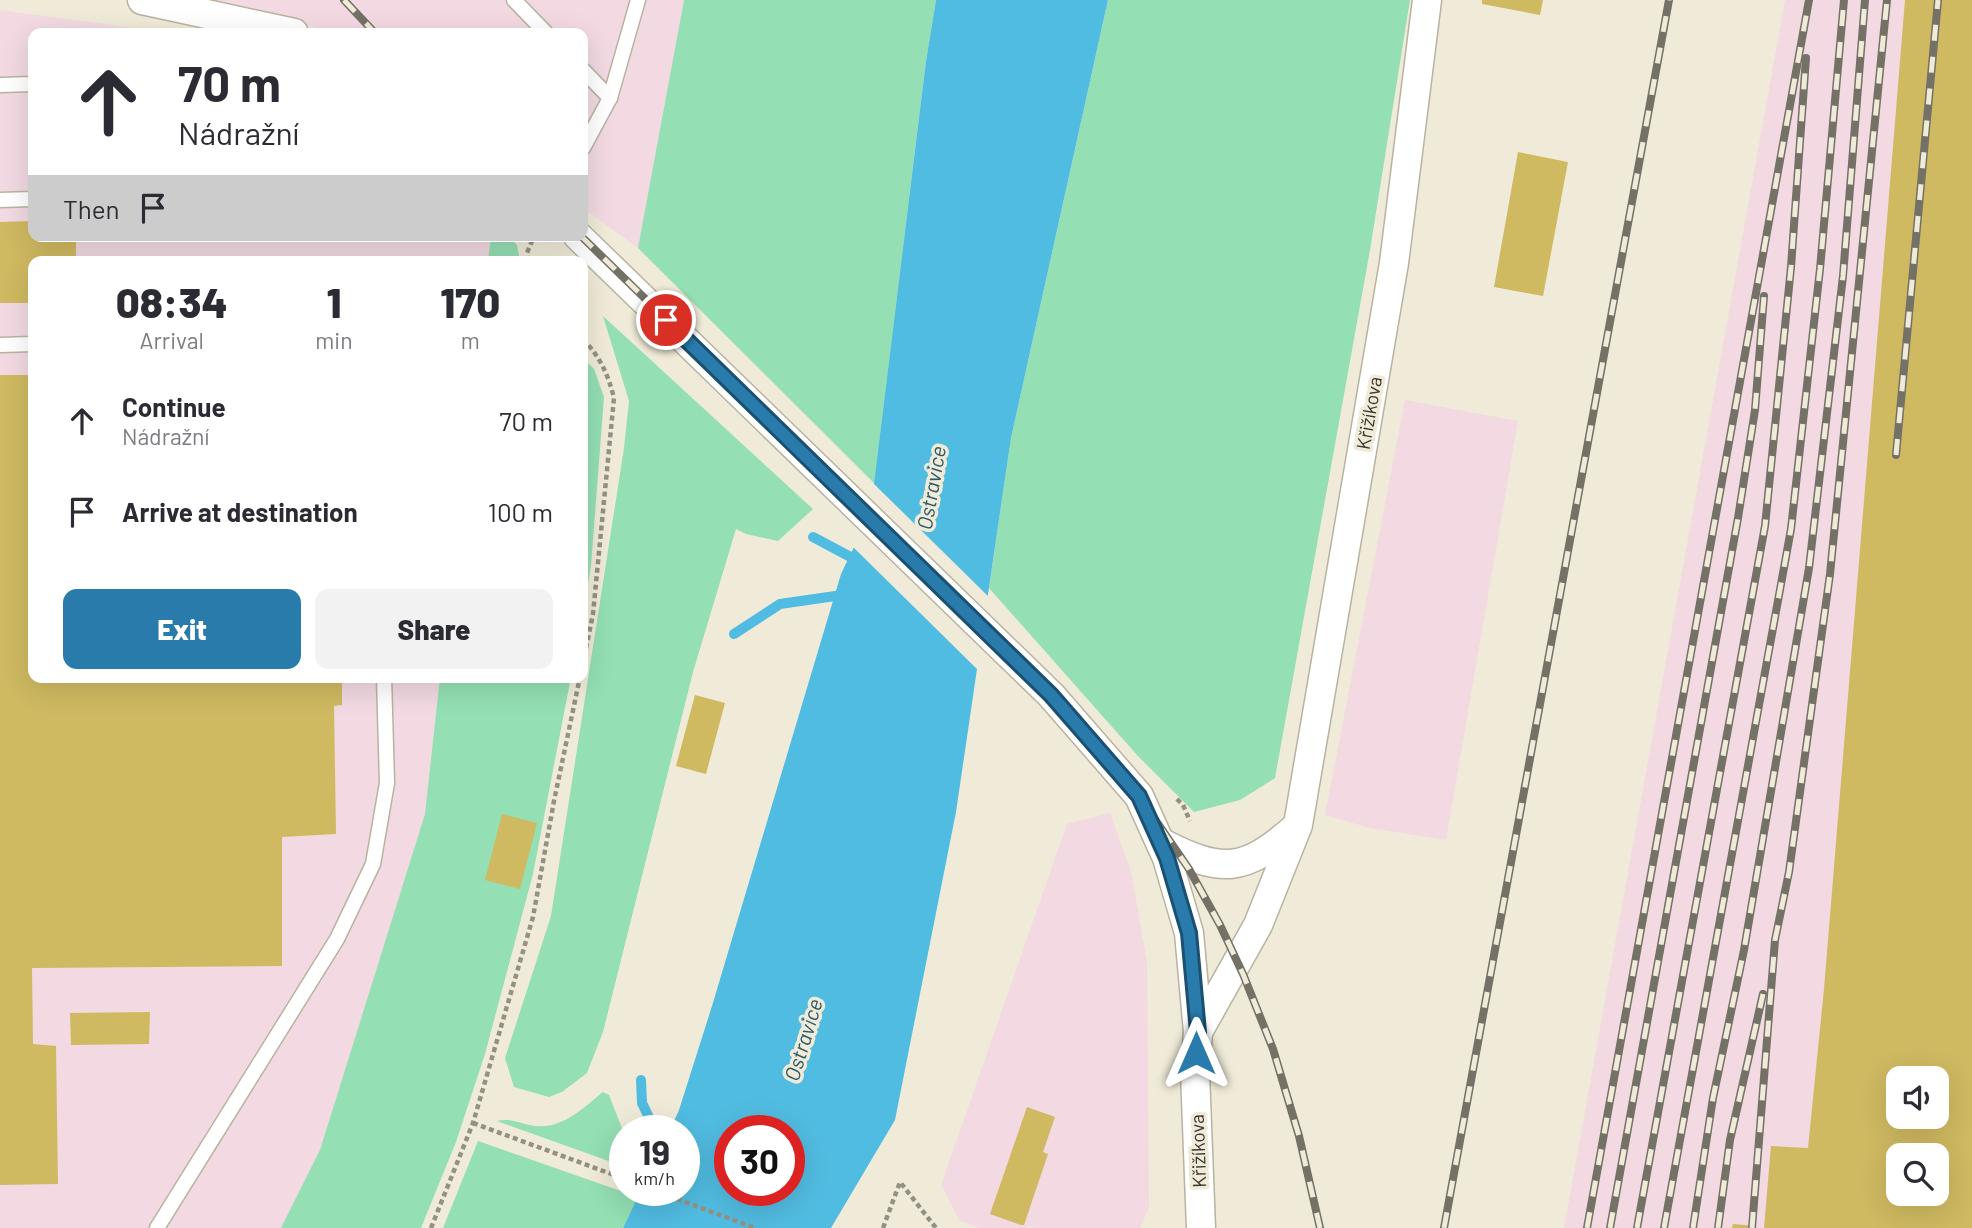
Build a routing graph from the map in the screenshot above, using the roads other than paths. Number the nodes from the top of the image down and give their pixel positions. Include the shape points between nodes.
1 (142, 0) edge
2 (514, 0) edge
3 (638, 0) edge
4 (1427, 0) edge
5 (271, 28) edge
6 (541, 28) edge
7 (588, 75) edge
8 (28, 84) edge
9 (0, 85) edge
10 (610, 98) junction
11 (588, 139) edge
12 (28, 199) edge
13 (0, 200) edge
14 (585, 242) edge
15 (28, 344) edge
16 (0, 345) edge
17 (384, 683) edge
18 (1298, 825) junction
19 (1160, 842) junction
20 (1198, 1032) junction
21 (157, 1228) edge
22 (1201, 1228) edge

1 - 5 street
2 - 6 lane
3 - 10 lane
4 - 18 street, Křižíkova via 1394,263
7 - 10 lane
8 - 9 lane
10 - 11 lane
12 - 13 lane
14 - 19 street, Křižíkova via 1051,695 1139,796
15 - 16 lane
17 - 21 lane via 387,783 373,864 337,939
18 - 19 street via 1271,849 1244,863 1209,863
18 - 20 street, Křižíkova via 1258,925
19 - 20 street, Křižíkova via 1189,933
20 - 22 street, Křižíkova via 1195,1073

